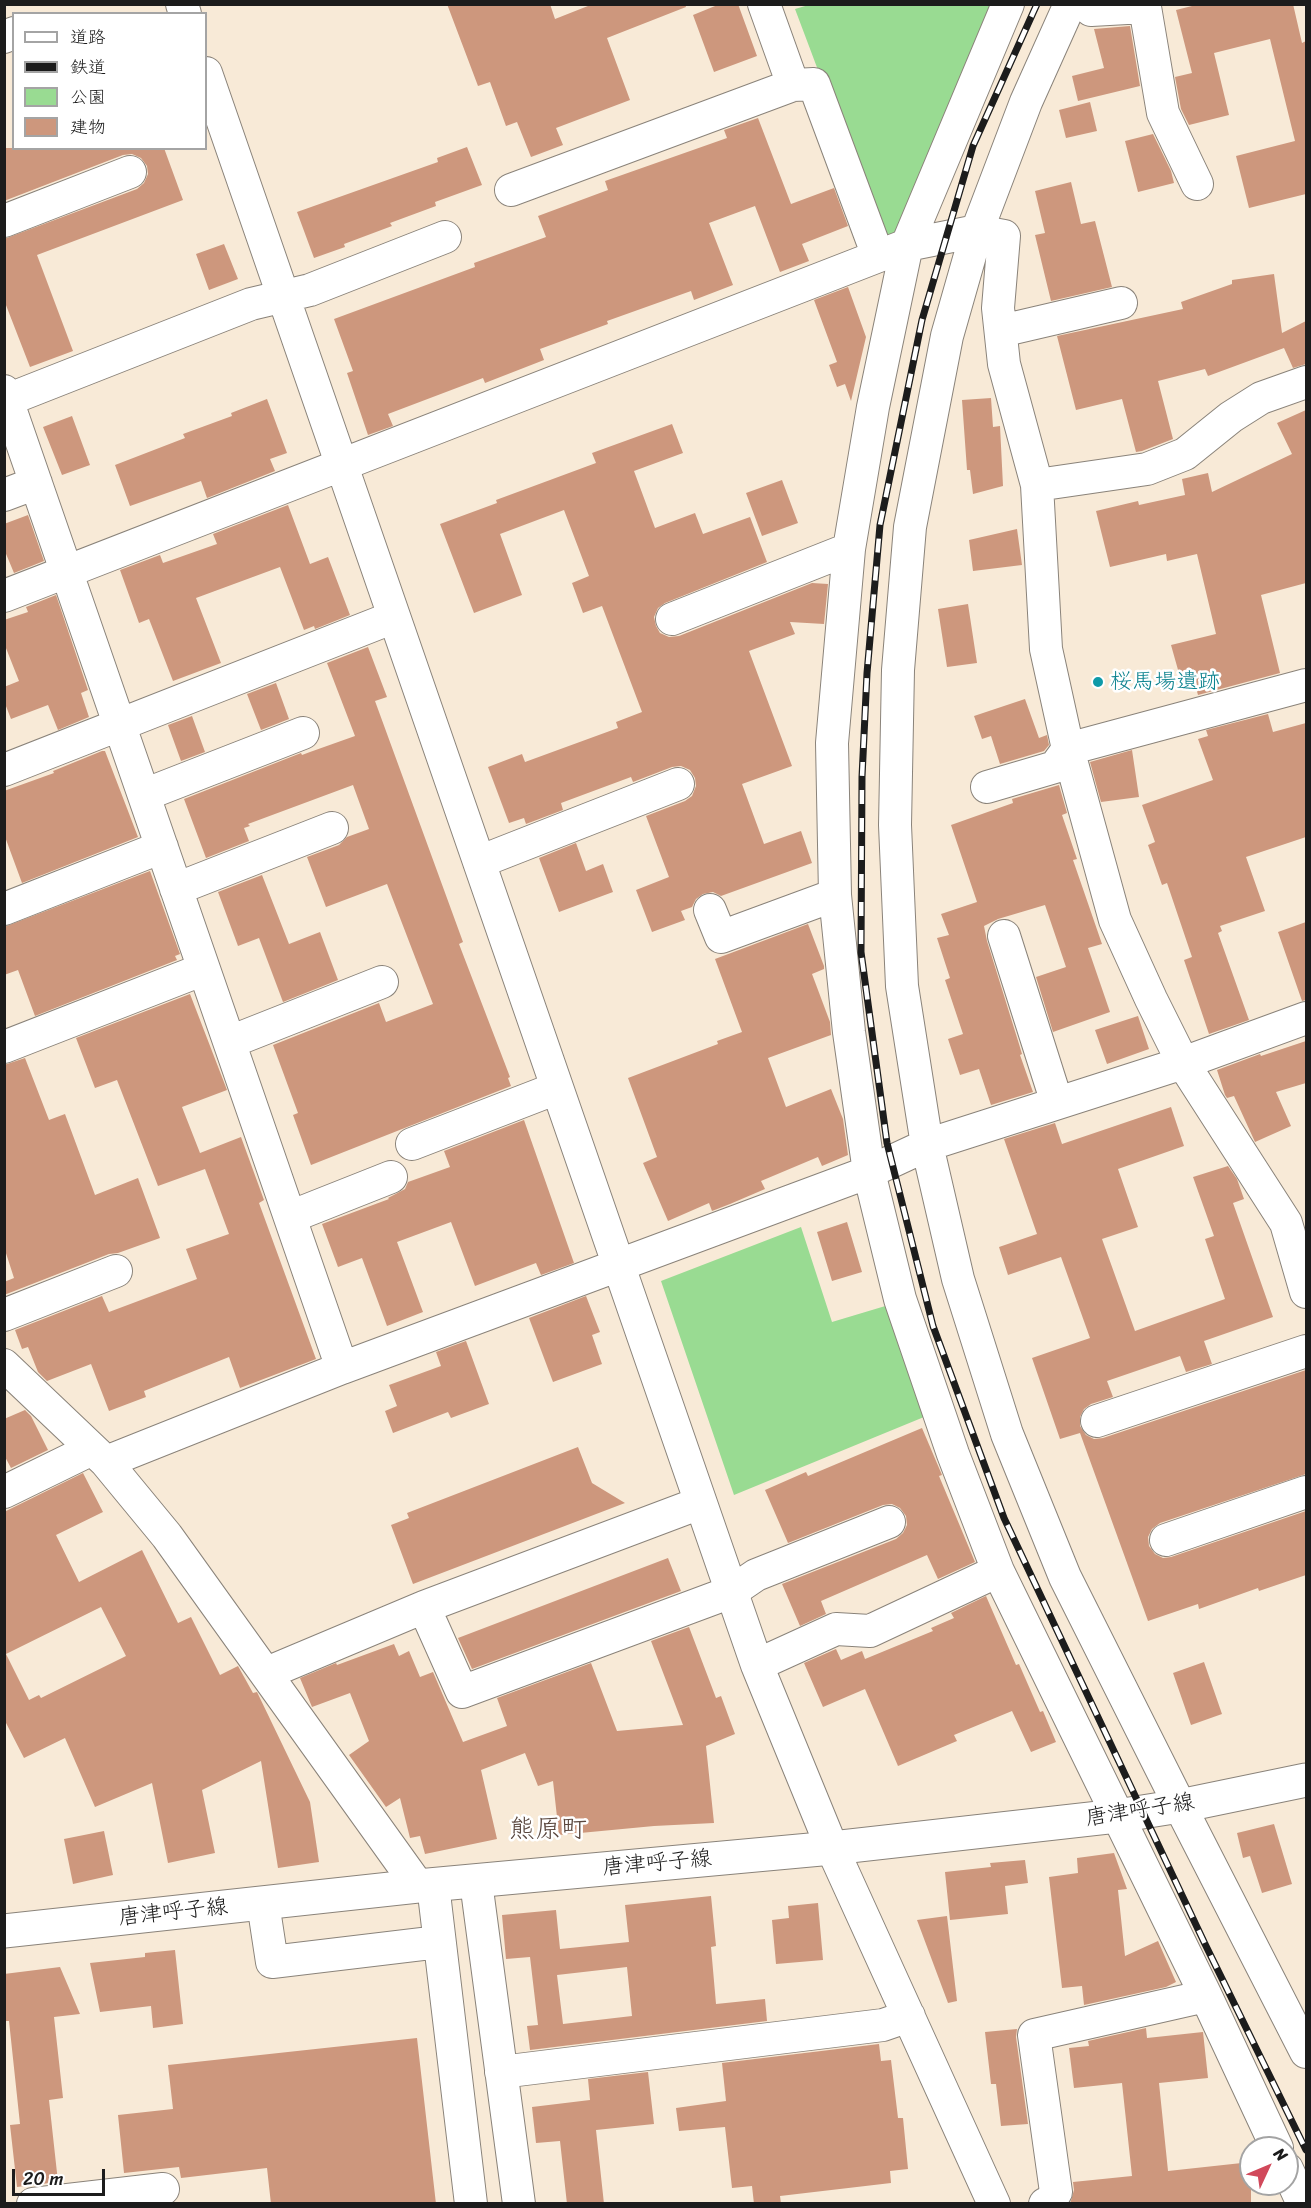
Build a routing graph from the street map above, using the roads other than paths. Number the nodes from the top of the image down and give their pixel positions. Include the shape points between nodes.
1 (764, 4) edge
2 (1008, 4) edge
3 (1081, 7) edge
4 (207, 76) edge
5 (793, 85) junction
6 (130, 172) dead end
7 (1197, 184) dead end
8 (511, 190) dead end
9 (4, 221) edge
10 (977, 231) junction
11 (445, 237) dead end
12 (907, 245) junction
13 (878, 256) junction
14 (283, 297) junction
15 (1121, 303) dead end
16 (1001, 331) junction
17 (1306, 382) edge
18 (6, 395) edge
19 (341, 465) junction
20 (36, 483) junction
21 (1037, 485) junction
22 (4, 495) edge
23 (849, 549) junction
24 (67, 572) junction
25 (4, 596) edge
26 (394, 617) junction
27 (672, 619) dead end
28 (1306, 685) edge
29 (119, 724) junction
30 (303, 733) dead end
31 (1068, 748) junction
32 (4, 770) edge
33 (678, 784) dead end
34 (987, 788) dead end
35 (144, 795) junction
36 (332, 828) dead end
37 (162, 847) junction
38 (479, 862) junction
39 (176, 889) junction
40 (835, 894) junction
41 (4, 909) edge
42 (710, 910) dead end
43 (1004, 936) dead end
44 (204, 969) junction
45 (382, 982) dead end
46 (1306, 1018) edge
47 (230, 1042) junction
48 (4, 1047) edge
49 (1183, 1063) junction
50 (557, 1088) junction
51 (1057, 1103) junction
52 (412, 1144) dead end
53 (927, 1145) junction
54 (869, 1172) junction
55 (392, 1177) dead end
56 (290, 1217) junction
57 (618, 1264) junction
58 (116, 1271) dead end
59 (1306, 1292) edge
60 (4, 1316) edge
61 (1306, 1351) edge
62 (4, 1365) edge
63 (342, 1368) junction
64 (1097, 1421) dead end
65 (99, 1456) junction
66 (4, 1492) edge
67 (1306, 1492) edge
68 (700, 1503) junction
69 (889, 1522) dead end
70 (1166, 1540) dead end
71 (998, 1571) junction
72 (731, 1592) junction
73 (424, 1607) junction
74 (757, 1665) junction
75 (267, 1673) junction
76 (1306, 1780) edge
77 (1180, 1806) junction
78 (1117, 1816) junction
79 (832, 1848) junction
80 (476, 1882) junction
81 (425, 1886) junction
82 (263, 1903) junction
83 (4, 1931) edge
84 (439, 1942) junction
85 (1206, 1996) junction
86 (909, 2016) junction
87 (1306, 2052) edge
88 (501, 2072) junction
89 (1271, 2136) edge
90 (163, 2189) dead end
91 (33, 2204) edge
92 (471, 2204) edge
93 (519, 2204) edge
94 (994, 2204) edge
95 (1046, 2204) edge

1 - 5 street
2 - 12 street
3 - 7 street via 1144,7 1163,113
3 - 10 street via 1026,102
4 - 14 street
5 - 8 street
5 - 13 street via 814,84
6 - 9 street
10 - 12 street
10 - 16 street via 1004,236 998,308
10 - 53 street via 947,336 910,527 898,670 895,825 902,986
11 - 14 street
12 - 13 street
12 - 23 street via 873,407
13 - 19 street
14 - 18 street via 251,304
14 - 19 street
15 - 16 street
16 - 21 street via 1004,364
17 - 21 street via 1261,398 1230,417 1185,454 1147,469
18 - 20 street
19 - 24 street
19 - 26 street
20 - 22 street
20 - 24 street
21 - 31 street via 1046,649
23 - 27 street
23 - 40 street via 832,743
24 - 25 street
24 - 29 street
26 - 29 street
26 - 38 street
28 - 31 street
29 - 32 street
29 - 35 street
30 - 35 street
31 - 34 street via 1055,767
31 - 49 street via 1115,920
33 - 38 street
35 - 37 street
36 - 39 street
37 - 39 street
37 - 41 street
38 - 50 street
39 - 44 street
40 - 42 street via 721,937
40 - 54 street
43 - 51 street
44 - 47 street
44 - 48 street
45 - 47 street
46 - 49 street
47 - 56 street
49 - 51 street
49 - 59 street via 1286,1223
50 - 52 street
50 - 57 street
51 - 53 street
53 - 54 street
53 - 77 street via 958,1279 1007,1434 1065,1577
54 - 57 street
54 - 71 street via 900,1299
55 - 56 street
56 - 63 street
57 - 63 street
57 - 68 street
58 - 60 street
61 - 64 street
62 - 65 street
63 - 65 street
65 - 66 street
65 - 75 street via 167,1536
67 - 70 street
68 - 72 street
68 - 73 street
69 - 72 street via 756,1575
71 - 74 street via 870,1630 836,1629
71 - 78 street
72 - 73 street via 462,1692
72 - 74 street
73 - 75 street
74 - 79 street
75 - 81 street
76 - 77 main road, 唐津呼子線
77 - 78 main road, 唐津呼子線
77 - 87 street
78 - 79 main road, 唐津呼子線
78 - 85 street
79 - 80 main road, 唐津呼子線
79 - 86 street
80 - 81 main road, 唐津呼子線
80 - 88 street
81 - 82 main road, 唐津呼子線
81 - 84 street
82 - 83 main road, 唐津呼子線
82 - 84 street via 272,1962
84 - 92 street
85 - 89 street
85 - 95 street via 1034,2035 1056,2192
86 - 88 street via 883,2025
86 - 94 street
88 - 93 street
90 - 91 street

